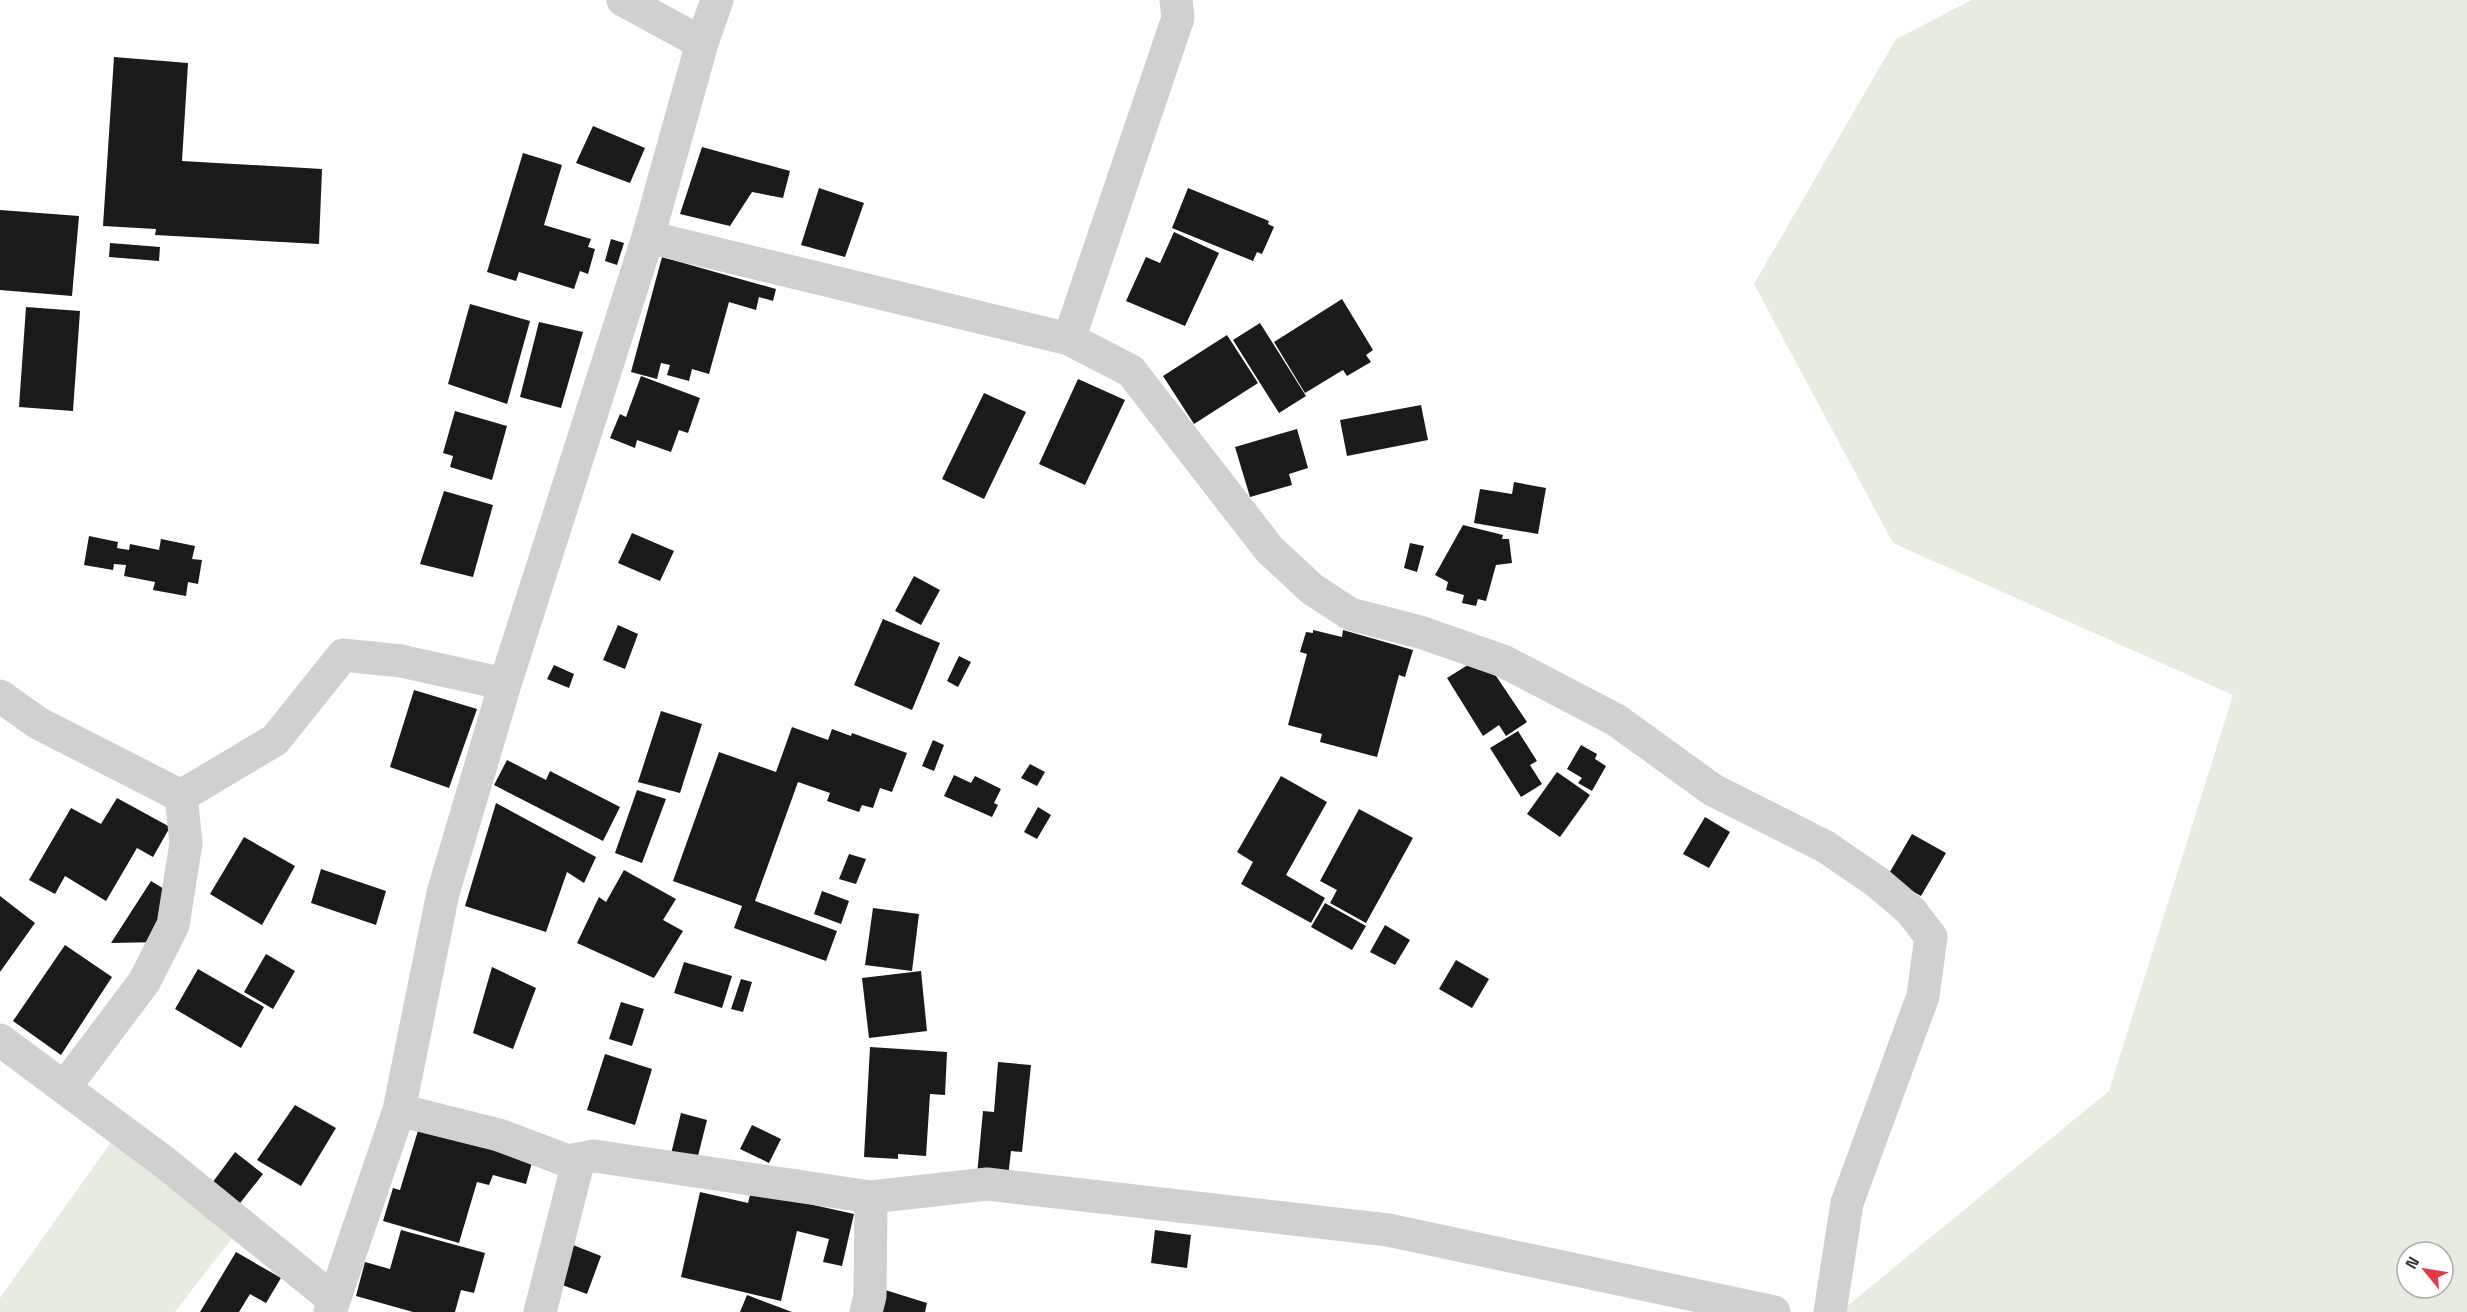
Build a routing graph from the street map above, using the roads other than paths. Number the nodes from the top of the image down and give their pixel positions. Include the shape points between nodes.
1 (623, 0) edge
2 (717, 0) edge
3 (1176, 0) edge
4 (702, 43) junction
5 (648, 237) junction
6 (1069, 339) junction
7 (505, 684) junction
8 (0, 696) edge
9 (181, 796) junction
10 (0, 1040) edge
11 (64, 1087) junction
12 (399, 1110) junction
13 (579, 1159) junction
14 (871, 1197) junction
15 (332, 1306) edge
16 (540, 1312) edge
17 (866, 1312) edge
18 (1774, 1312) edge
19 (1830, 1312) edge

1 - 4 street
2 - 4 street
3 - 6 street via 1178,18
4 - 5 street
5 - 6 street
5 - 7 street
6 - 19 street via 1131,370 1269,549 1312,589 1350,614 1420,632 1503,661 1616,720 1713,790 1826,847 1877,882 1925,928 1931,937 1923,996 1847,1203
7 - 9 street via 400,661 343,655 275,740
7 - 12 street via 443,893
8 - 9 street via 38,723
9 - 11 street via 186,843 173,925 144,982
10 - 11 street
11 - 15 street via 164,1162
12 - 13 street via 499,1135 568,1161
12 - 15 street
13 - 14 street via 594,1156
13 - 16 street
14 - 17 street via 870,1296
14 - 18 street via 987,1184 1388,1230

